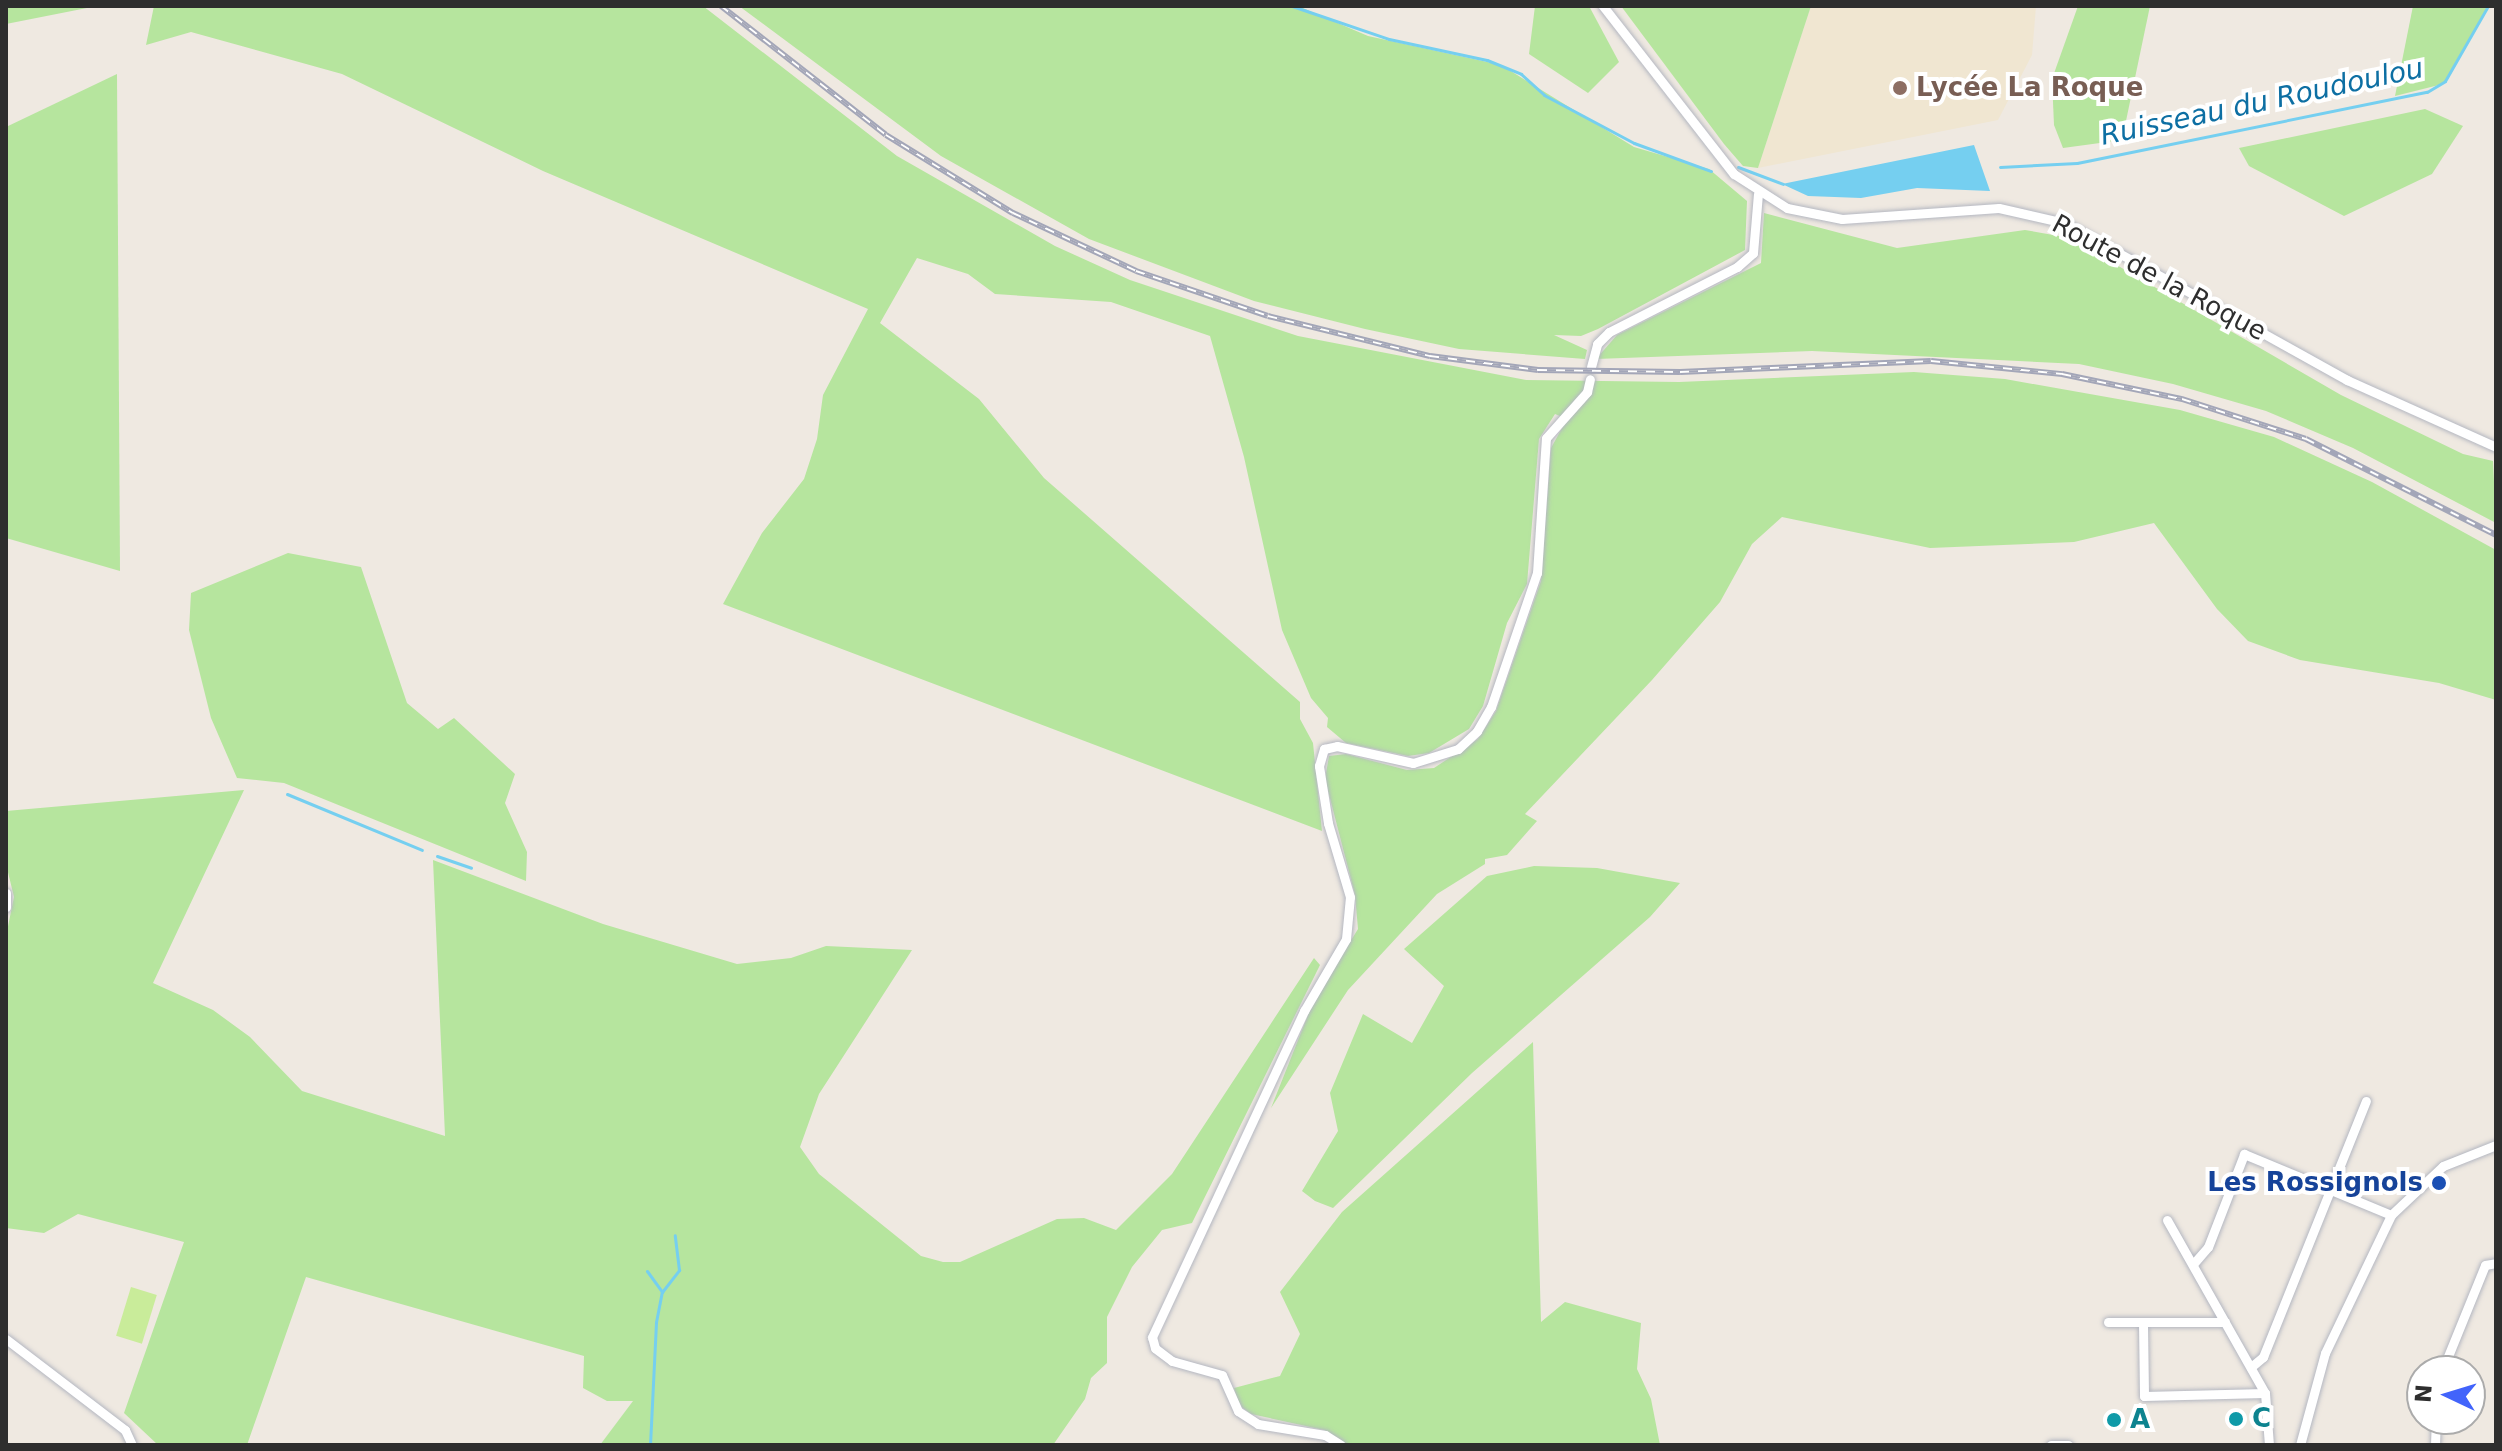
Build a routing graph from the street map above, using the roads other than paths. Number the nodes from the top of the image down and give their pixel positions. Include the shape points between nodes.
1 (1603, 6) edge
2 (1758, 194) junction
3 (1591, 367) dead end
4 (1590, 379) dead end
5 (2496, 447) edge
6 (6, 893) edge
7 (6, 907) edge
8 (2366, 1101) dead end
9 (2496, 1145) edge
10 (2331, 1189) junction
11 (2391, 1215) junction
12 (2167, 1220) dead end
13 (2194, 1263) junction
14 (2496, 1263) edge
15 (2108, 1322) dead end
16 (2225, 1322) junction
17 (2143, 1323) junction
18 (6, 1339) edge
19 (2448, 1355) edge
20 (2251, 1367) junction
21 (2265, 1393) junction
22 (132, 1445) edge
23 (1341, 1445) edge
24 (2051, 1445) edge
25 (2068, 1445) edge
26 (2269, 1445) edge
27 (2300, 1445) edge

1 - 2 street, Route de la Roque via 1718,156
2 - 3 street via 1753,253 1737,267 1609,332 1597,344
2 - 5 street, Route de la Roque via 1813,216 1842,219 1968,207 2065,223 2347,380
4 - 23 street via 1587,392 1546,438 1537,573 1491,707 1477,731 1458,749 1413,763 1337,746 1324,749 1319,766 1328,823 1350,897 1346,939 1304,1011 1152,1337 1155,1348 1172,1361 1222,1375 1238,1411 1258,1424 1325,1435
6 - 7 street
8 - 10 street
9 - 11 street via 2443,1166
10 - 11 street
10 - 13 street via 2244,1154 2208,1247
10 - 20 street via 2263,1357
11 - 27 street via 2325,1353
12 - 13 street
13 - 16 street
14 - 19 street via 2485,1265
15 - 17 street
16 - 17 street
16 - 20 street
17 - 21 street via 2144,1396
18 - 22 street via 125,1430
20 - 21 street
21 - 26 street
24 - 25 street

